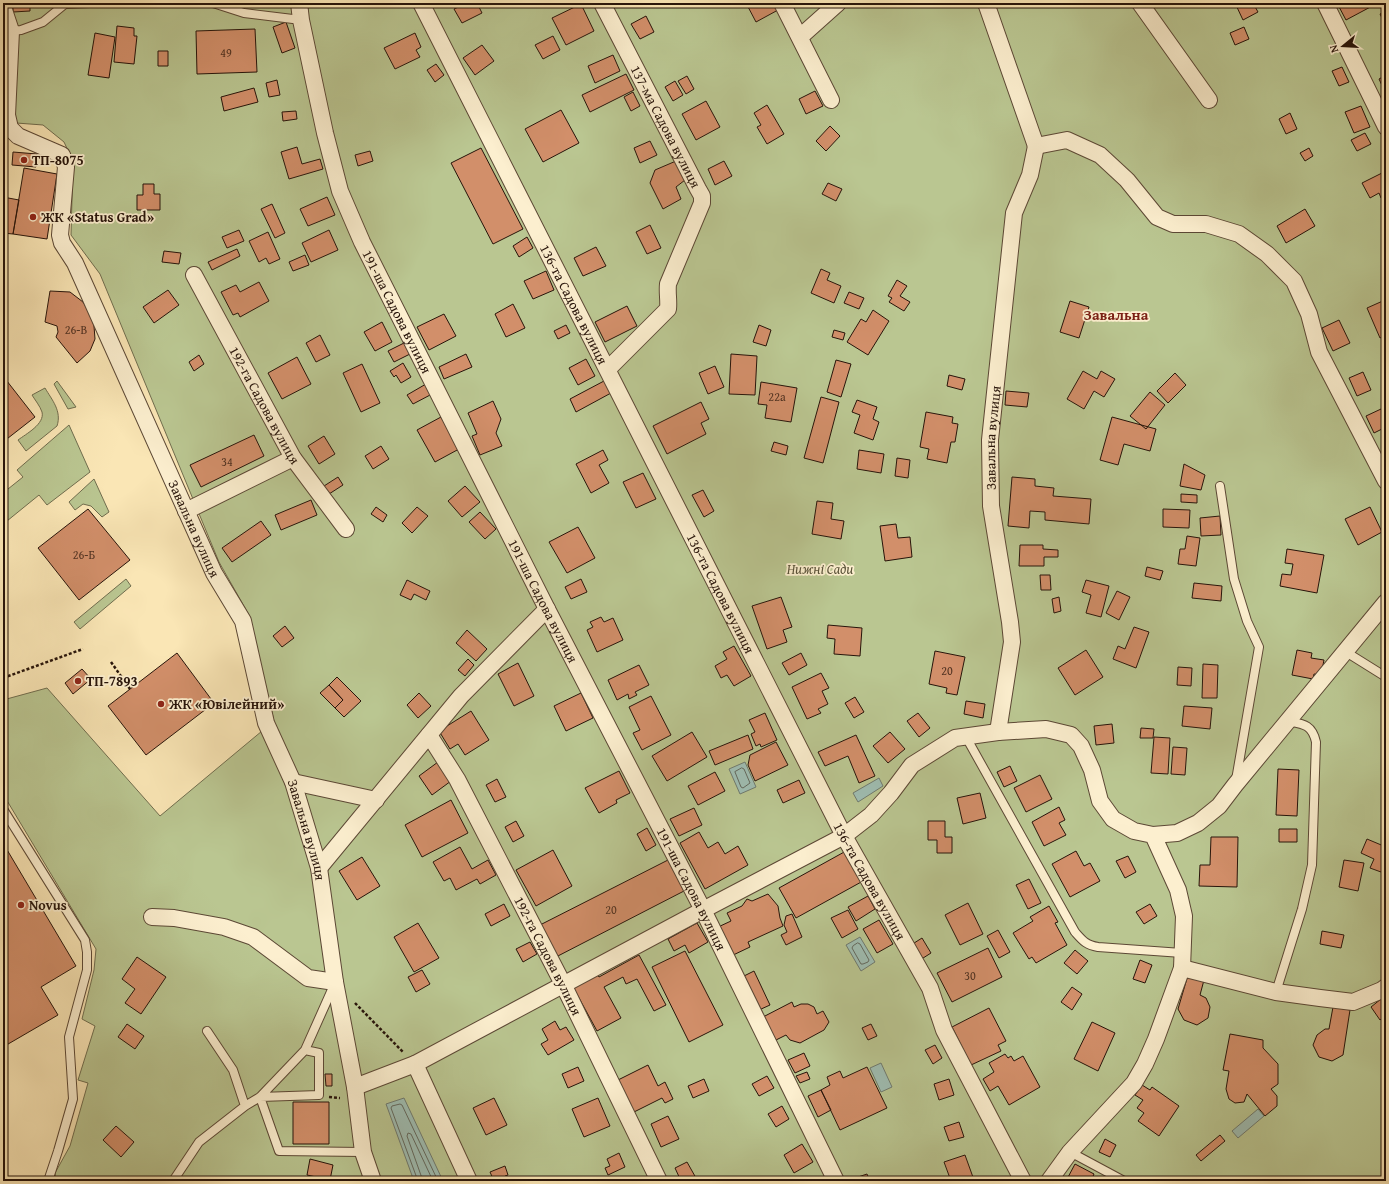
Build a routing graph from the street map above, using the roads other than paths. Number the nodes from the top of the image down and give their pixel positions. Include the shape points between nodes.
1 (90, 3) edge
2 (213, 3) edge
3 (299, 3) edge
4 (420, 3) edge
5 (602, 3) edge
6 (782, 3) edge
7 (838, 3) edge
8 (986, 3) edge
9 (1140, 3) edge
10 (1325, 3) edge
11 (3, 7) edge
12 (301, 20) junction
13 (12, 31) junction
14 (800, 37) junction
15 (831, 100) dead end
16 (1209, 100) dead end
17 (1386, 127) edge
18 (1036, 146) junction
19 (194, 275) dead end
20 (608, 369) junction
21 (293, 458) junction
22 (1386, 481) edge
23 (1220, 486) dead end
24 (186, 511) junction
25 (346, 529) dead end
26 (1386, 602) edge
27 (547, 609) junction
28 (1346, 652) junction
29 (1386, 676) edge
30 (1287, 721) junction
31 (998, 732) junction
32 (429, 735) junction
33 (966, 737) junction
34 (293, 782) junction
35 (1235, 785) junction
36 (376, 800) junction
37 (3, 810) edge
38 (1153, 835) junction
39 (844, 836) junction
40 (319, 868) junction
41 (702, 910) junction
42 (152, 917) dead end
43 (1182, 961) junction
44 (335, 982) junction
45 (563, 984) junction
46 (1386, 987) edge
47 (1276, 992) junction
48 (207, 1031) dead end
49 (305, 1050) junction
50 (415, 1064) junction
51 (355, 1092) junction
52 (260, 1097) junction
53 (245, 1106) junction
54 (363, 1152) junction
55 (1070, 1152) junction
56 (48, 1181) edge
57 (173, 1181) edge
58 (373, 1181) edge
59 (469, 1181) edge
60 (659, 1181) edge
61 (836, 1181) edge
62 (1023, 1181) edge
63 (1050, 1181) edge
64 (1124, 1181) edge

1 - 13 lane via 65,4 43,22
2 - 12 lane via 244,13
3 - 12 street, 191-ша Садова вулиця
4 - 20 street, 136-та Садова вулиця
5 - 20 street, 137-ма Садова вулиця via 702,196 702,202 668,284 668,309
6 - 14 street
7 - 14 street
8 - 18 street
9 - 16 street
10 - 17 street
11 - 13 street, Завальна вулиця
12 - 27 street, 191-ша Садова вулиця via 340,190 365,249
13 - 24 street, Завальна вулиця via 7,115 10,128 18,136 62,155 66,167 60,235 62,243 75,263
14 - 15 street
18 - 22 street via 1067,140 1100,155 1127,180 1157,217 1173,224 1206,224 1239,234 1267,254 1294,281 1309,314 1319,352
18 - 31 street, Завальна вулиця via 1030,175 1014,213 990,440 991,506 1012,642
19 - 21 street, 192-га Садова вулиця
20 - 39 street, 136-та Садова вулиця
21 - 24 street
21 - 25 street, 192-га Садова вулиця
23 - 35 lane via 1234,579 1258,647
24 - 34 street, Завальна вулиця via 214,573 243,621 266,723
26 - 28 street
27 - 32 street via 461,696
27 - 41 street, 191-ша Садова вулиця
28 - 29 lane
28 - 30 street
30 - 35 street
30 - 47 lane via 1309,727 1316,742 1312,865 1302,909
31 - 33 street
31 - 38 street via 1046,729 1071,735 1081,746 1092,770 1100,801 1113,819 1134,831
32 - 36 street
32 - 45 street, 192-га Садова вулиця via 457,779
33 - 39 street via 955,738 912,765 871,815
33 - 43 lane via 1081,939 1088,945
34 - 36 street
34 - 40 street, Завальна вулиця
35 - 38 street via 1219,806 1198,823 1177,833
36 - 40 street
37 - 56 lane via 85,940 88,952 88,970 70,1037 73,1099
38 - 43 street via 1178,890 1184,916
39 - 41 street
39 - 62 street, 136-та Садова вулиця via 930,988 944,1030
40 - 44 street, Завальна вулиця
41 - 45 street
41 - 61 street, 191-ша Садова вулиця
42 - 44 street via 174,918 224,927 246,934 308,978
43 - 47 street
43 - 55 street via 1156,1039 1134,1083
44 - 49 lane
44 - 51 street, Завальна вулиця
45 - 50 street
45 - 60 street, 192-га Садова вулиця
46 - 47 street via 1353,1002
48 - 53 lane via 233,1070
49 - 52 lane
49 - 52 lane via 319,1053 319,1095
50 - 51 street
50 - 59 street
51 - 54 street, Завальна вулиця
52 - 53 lane
52 - 54 lane via 278,1151
53 - 57 lane via 199,1142
54 - 58 street, Завальна вулиця
55 - 63 street
55 - 64 lane

